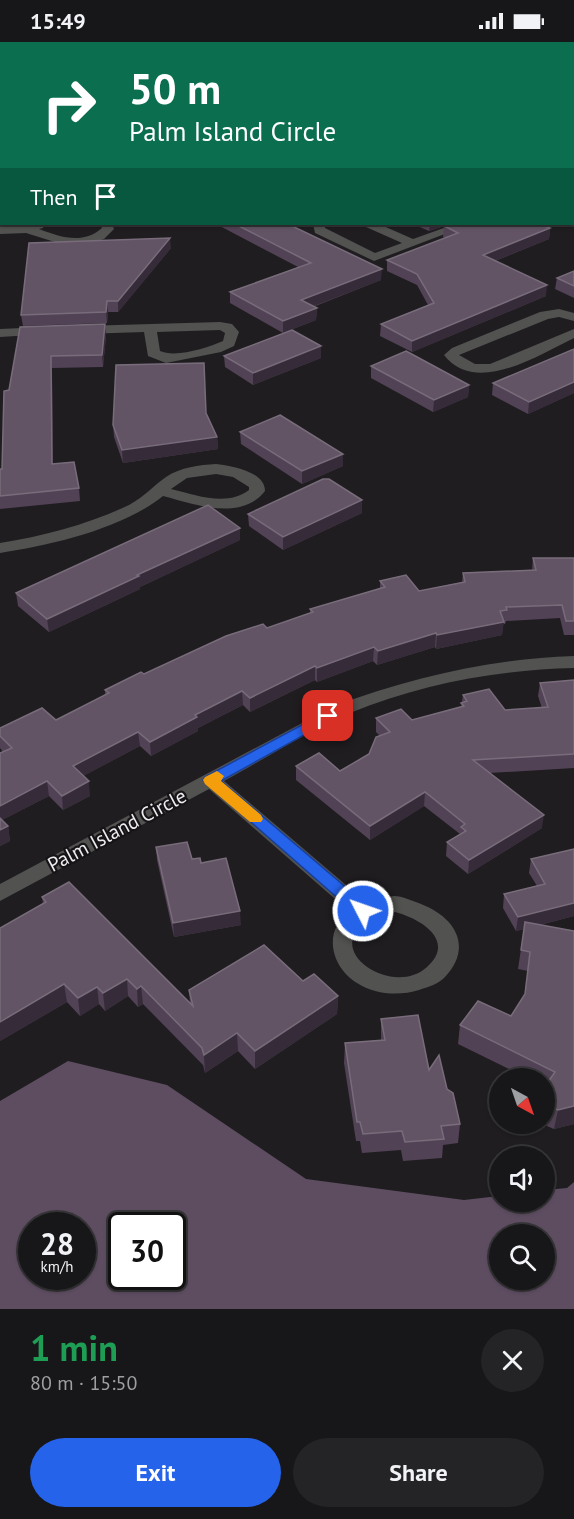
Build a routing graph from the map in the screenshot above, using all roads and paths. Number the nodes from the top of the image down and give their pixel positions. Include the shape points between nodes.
1 (40, 225) edge
2 (106, 225) edge
3 (319, 225) edge
4 (372, 225) edge
5 (462, 225) edge
6 (28, 229) junction
7 (0, 230) edge
8 (412, 243) junction
9 (574, 317) edge
10 (150, 328) junction
11 (0, 333) edge
12 (574, 333) edge
13 (160, 491) junction
14 (0, 548) edge
15 (574, 662) edge
16 (210, 780) junction
17 (0, 892) edge
18 (363, 911) junction

1 - 6 street
2 - 6 street via 108,229 96,238 62,242
3 - 8 street via 326,235 374,257
4 - 8 street
5 - 8 street
6 - 7 street
9 - 12 street via 545,315 451,355 459,363 493,369
10 - 10 street via 220,326 227,327 232,338 216,349 166,359 153,353
10 - 11 street
13 - 13 street via 182,475 204,470 227,470 248,477 257,485 250,498 231,504
13 - 14 street via 143,504 96,524
15 - 16 street, Palm Island Circle via 514,665 396,689 314,722
16 - 17 street, Palm Island Circle
16 - 18 street
18 - 18 street via 343,932 341,945 354,970 367,979 393,985 420,982 444,963 447,937 428,914 395,904

